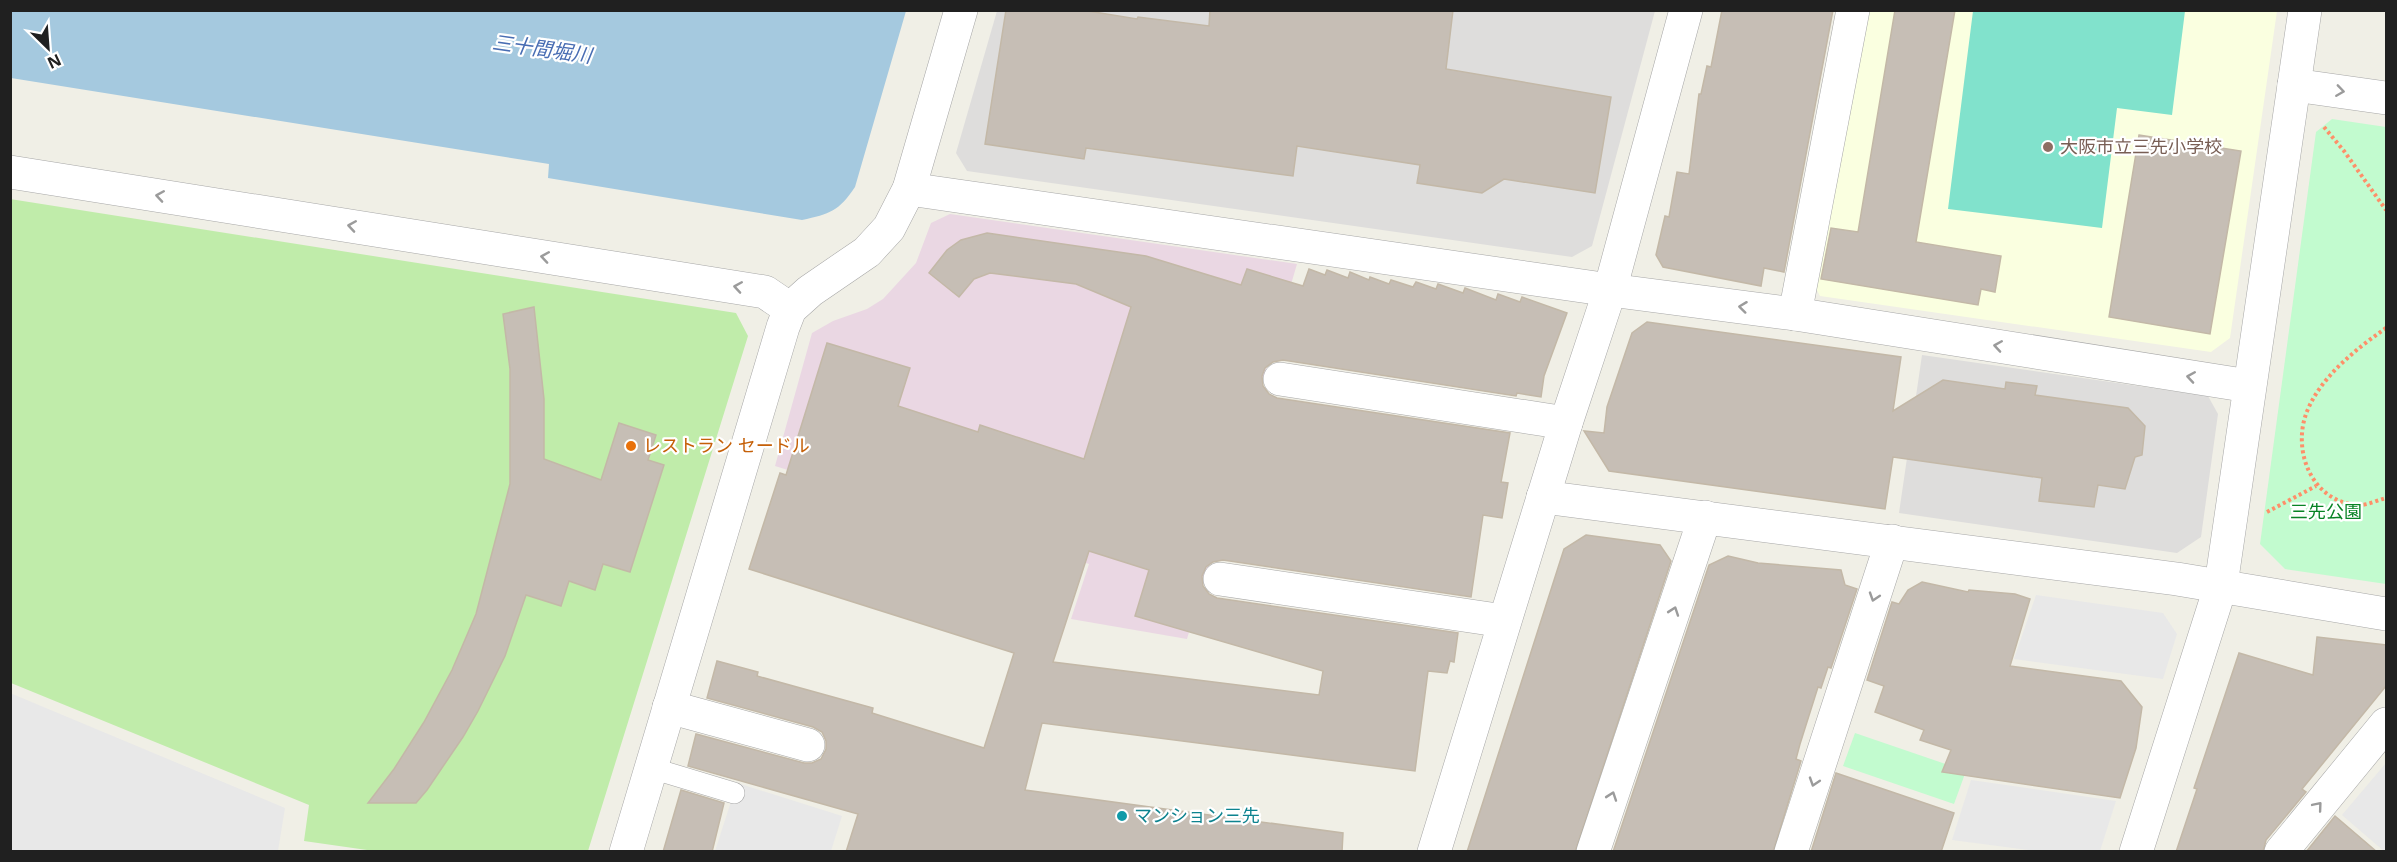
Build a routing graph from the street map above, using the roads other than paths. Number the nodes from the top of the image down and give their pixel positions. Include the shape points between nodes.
1 (961, 10) edge
2 (1686, 10) edge
3 (1853, 10) edge
4 (2305, 10) edge
5 (2294, 85) junction
6 (2386, 98) edge
7 (10, 172) edge
8 (909, 189) junction
9 (1610, 290) junction
10 (790, 309) junction
11 (1795, 314) junction
12 (1280, 379) dead end
13 (2249, 386) junction
14 (1566, 423) junction
15 (1543, 497) junction
16 (1705, 517) junction
17 (1892, 542) junction
18 (1220, 579) dead end
19 (2221, 585) junction
20 (2386, 614) edge
21 (1504, 621) junction
22 (669, 707) junction
23 (2386, 724) edge
24 (808, 745) dead end
25 (651, 768) junction
26 (734, 793) dead end
27 (626, 852) edge
28 (1434, 852) edge
29 (1593, 852) edge
30 (1791, 852) edge
31 (2136, 852) edge
32 (2281, 852) edge

1 - 8 street
2 - 9 street
3 - 11 street
4 - 5 street
5 -> 6 street
5 - 13 street
10 -> 7 street via 765,292
8 - 9 street
8 - 10 street via 889,228 867,252
11 -> 9 street
9 - 14 street
10 - 22 street
13 -> 11 street
12 - 14 street
13 - 19 street
14 - 15 street
15 - 16 street
15 - 21 street
16 - 17 street
29 -> 16 street
17 - 19 street
17 -> 30 street
18 - 21 street
19 - 20 street
19 - 31 street
21 - 28 street
22 - 24 street
22 - 25 street
32 -> 23 street
25 - 26 lane
25 - 27 street

